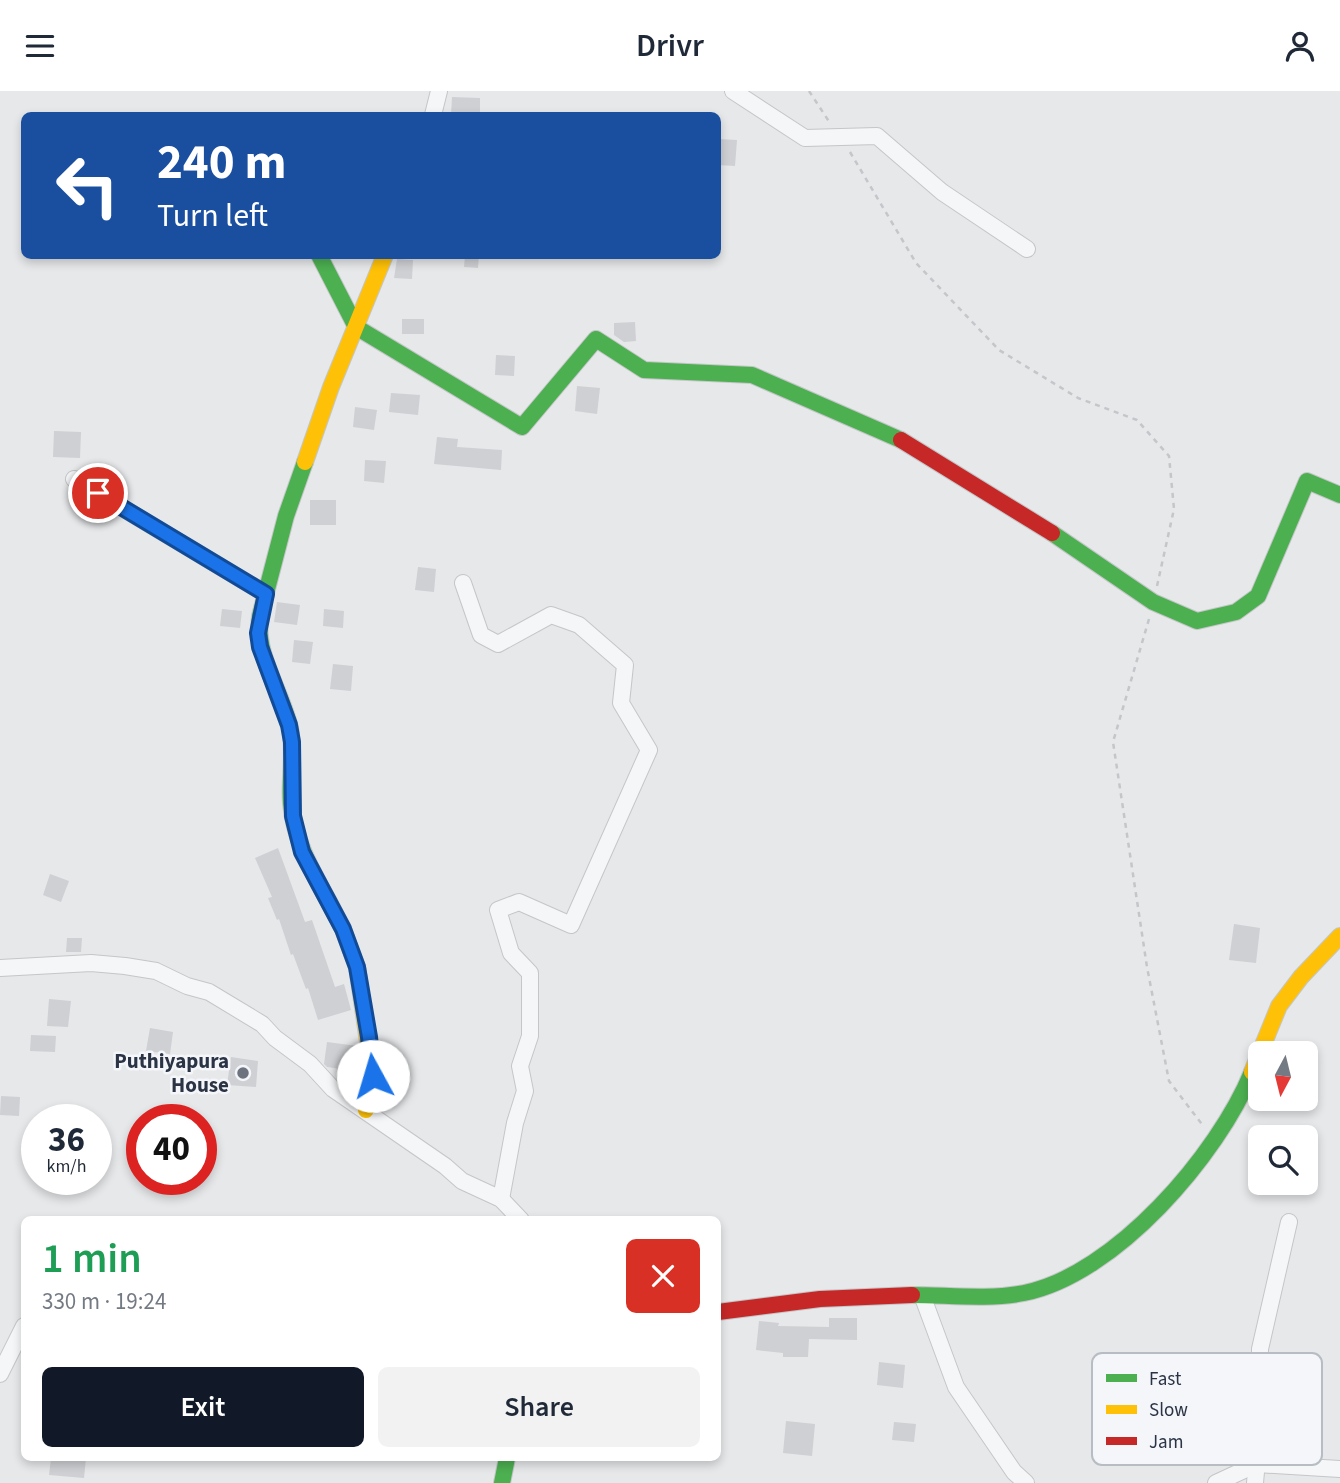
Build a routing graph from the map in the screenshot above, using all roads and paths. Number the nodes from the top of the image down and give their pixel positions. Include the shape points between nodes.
1 (439, 91) edge
2 (733, 91) edge
3 (809, 91) edge
4 (434, 112) edge
5 (836, 132) dead end
6 (850, 152) dead end
7 (1027, 249) dead end
8 (321, 259) edge
9 (383, 259) edge
10 (356, 327) junction
11 (74, 479) dead end
12 (1340, 495) edge
13 (463, 583) dead end
14 (266, 594) junction
15 (1153, 602) junction
16 (1340, 936) edge
17 (0, 968) edge
18 (366, 1110) junction
19 (1215, 1140) junction
20 (501, 1199) junction
21 (517, 1216) edge
22 (1289, 1223) dead end
23 (922, 1295) junction
24 (721, 1311) edge
25 (21, 1332) edge
26 (1259, 1353) edge
27 (0, 1374) edge
28 (506, 1461) edge
29 (1255, 1465) edge
30 (1257, 1465) edge
31 (1274, 1465) edge
32 (1340, 1469) edge
33 (502, 1483) edge
34 (1026, 1483) edge
35 (1216, 1483) edge
36 (1255, 1483) edge

1 - 4 street
2 - 7 street via 804,138 877,136 942,192
3 - 5 path
6 - 15 path via 916,263 999,350 1078,398 1137,420 1169,456 1174,509
8 - 10 street
9 - 10 street
10 - 14 street via 286,516
10 - 15 street via 522,427 596,339 644,370 752,375 897,439 1044,528
11 - 14 street
12 - 15 street via 1307,481 1258,596 1236,613 1197,621
13 - 20 street via 481,635 498,644 551,615 579,625 625,665 621,703 649,750 571,925 519,902 498,910 511,954 530,973 530,1036 520,1066 525,1091
14 - 18 street via 258,633 289,725 293,816 302,852 343,929 357,967 373,1076
15 - 19 path via 1113,743 1169,1081
16 - 19 street via 1279,1005 1238,1104
17 - 18 street via 91,963 156,971 209,992 262,1024 333,1089
18 - 20 street via 462,1181
19 - 23 street via 1146,1220 1062,1282 1025,1293
20 - 21 street
22 - 26 street
23 - 24 street via 753,1305
23 - 34 street via 956,1387
25 - 27 street
28 - 33 street
29 - 35 street
30 - 36 street
31 - 32 street

